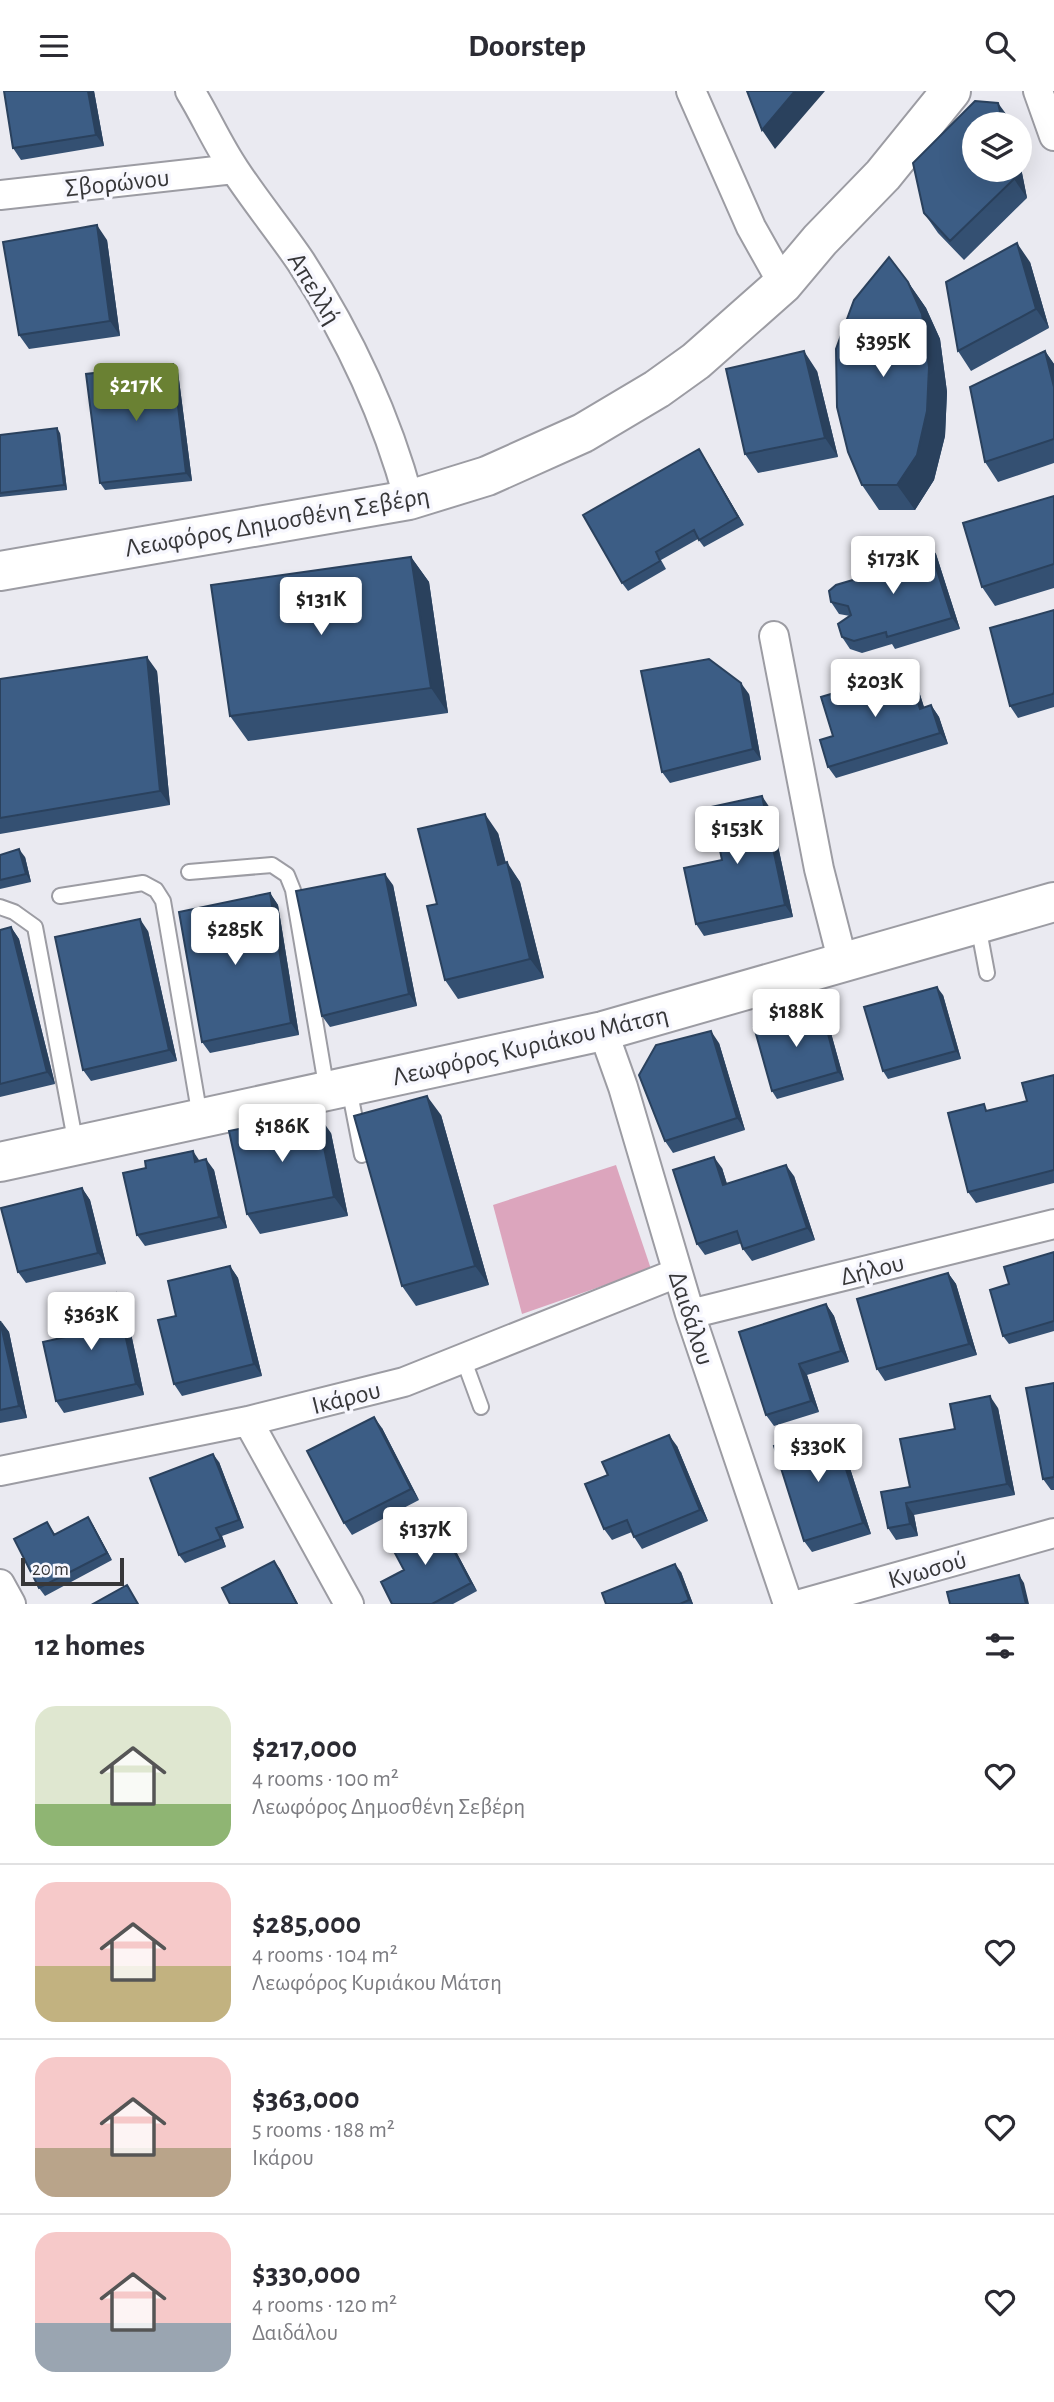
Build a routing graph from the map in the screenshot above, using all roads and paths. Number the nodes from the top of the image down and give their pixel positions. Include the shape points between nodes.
1 (190, 91) edge
2 (691, 91) edge
3 (951, 91) edge
4 (1038, 91) edge
5 (1054, 136) edge
6 (234, 169) junction
7 (0, 195) edge
8 (783, 284) junction
9 (409, 500) junction
10 (0, 571) edge
11 (774, 636) dead end
12 (189, 872) dead end
13 (60, 895) dead end
14 (1054, 902) edge
15 (0, 907) edge
16 (978, 924) junction
17 (843, 963) junction
18 (987, 973) dead end
19 (603, 1031) junction
20 (338, 1089) junction
21 (201, 1120) junction
22 (77, 1146) junction
23 (362, 1154) edge
24 (0, 1162) edge
25 (1054, 1224) edge
26 (677, 1273) junction
27 (690, 1314) junction
28 (463, 1358) junction
29 (481, 1408) dead end
30 (248, 1421) junction
31 (0, 1471) edge
32 (1054, 1533) edge
33 (0, 1584) edge
34 (11, 1604) edge
35 (349, 1604) edge
36 (788, 1604) edge
37 (800, 1604) edge

1 - 6 street, Απελλή
2 - 8 street via 751,227
3 - 8 main road, Λεωφόρος Δημοσθένη Σεβέρη via 883,175
4 - 5 street
6 - 7 street, Σβορώνου
6 - 9 street, Απελλή via 302,264 335,320 376,401
8 - 9 main road, Λεωφόρος Δημοσθένη Σεβέρη via 696,361 583,433 487,476
9 - 10 main road, Λεωφόρος Δημοσθένη Σεβέρη
11 - 17 street via 819,869
12 - 20 lane via 272,865 287,875
13 - 21 lane via 143,883 163,901
14 - 16 main road, Λεωφόρος Κυριάκου Μάτση
15 - 22 lane via 35,927
16 - 17 main road, Λεωφόρος Κυριάκου Μάτση
16 - 18 lane
17 - 19 main road, Λεωφόρος Κυριάκου Μάτση
19 - 20 main road, Λεωφόρος Κυριάκου Μάτση
19 - 26 street, Δαιδάλου
20 - 21 main road, Λεωφόρος Κυριάκου Μάτση
20 - 23 lane
21 - 22 main road, Λεωφόρος Κυριάκου Μάτση
22 - 24 main road, Λεωφόρος Κυριάκου Μάτση
25 - 27 street, Δήλου
26 - 27 street, Δαιδάλου
26 - 28 street, Ικάρου
27 - 36 street, Δαιδάλου
28 - 29 lane
28 - 30 street, Ικάρου via 404,1382
30 - 31 street, Ικάρου
30 - 35 street
32 - 37 street, Κνωσού
33 - 34 street

